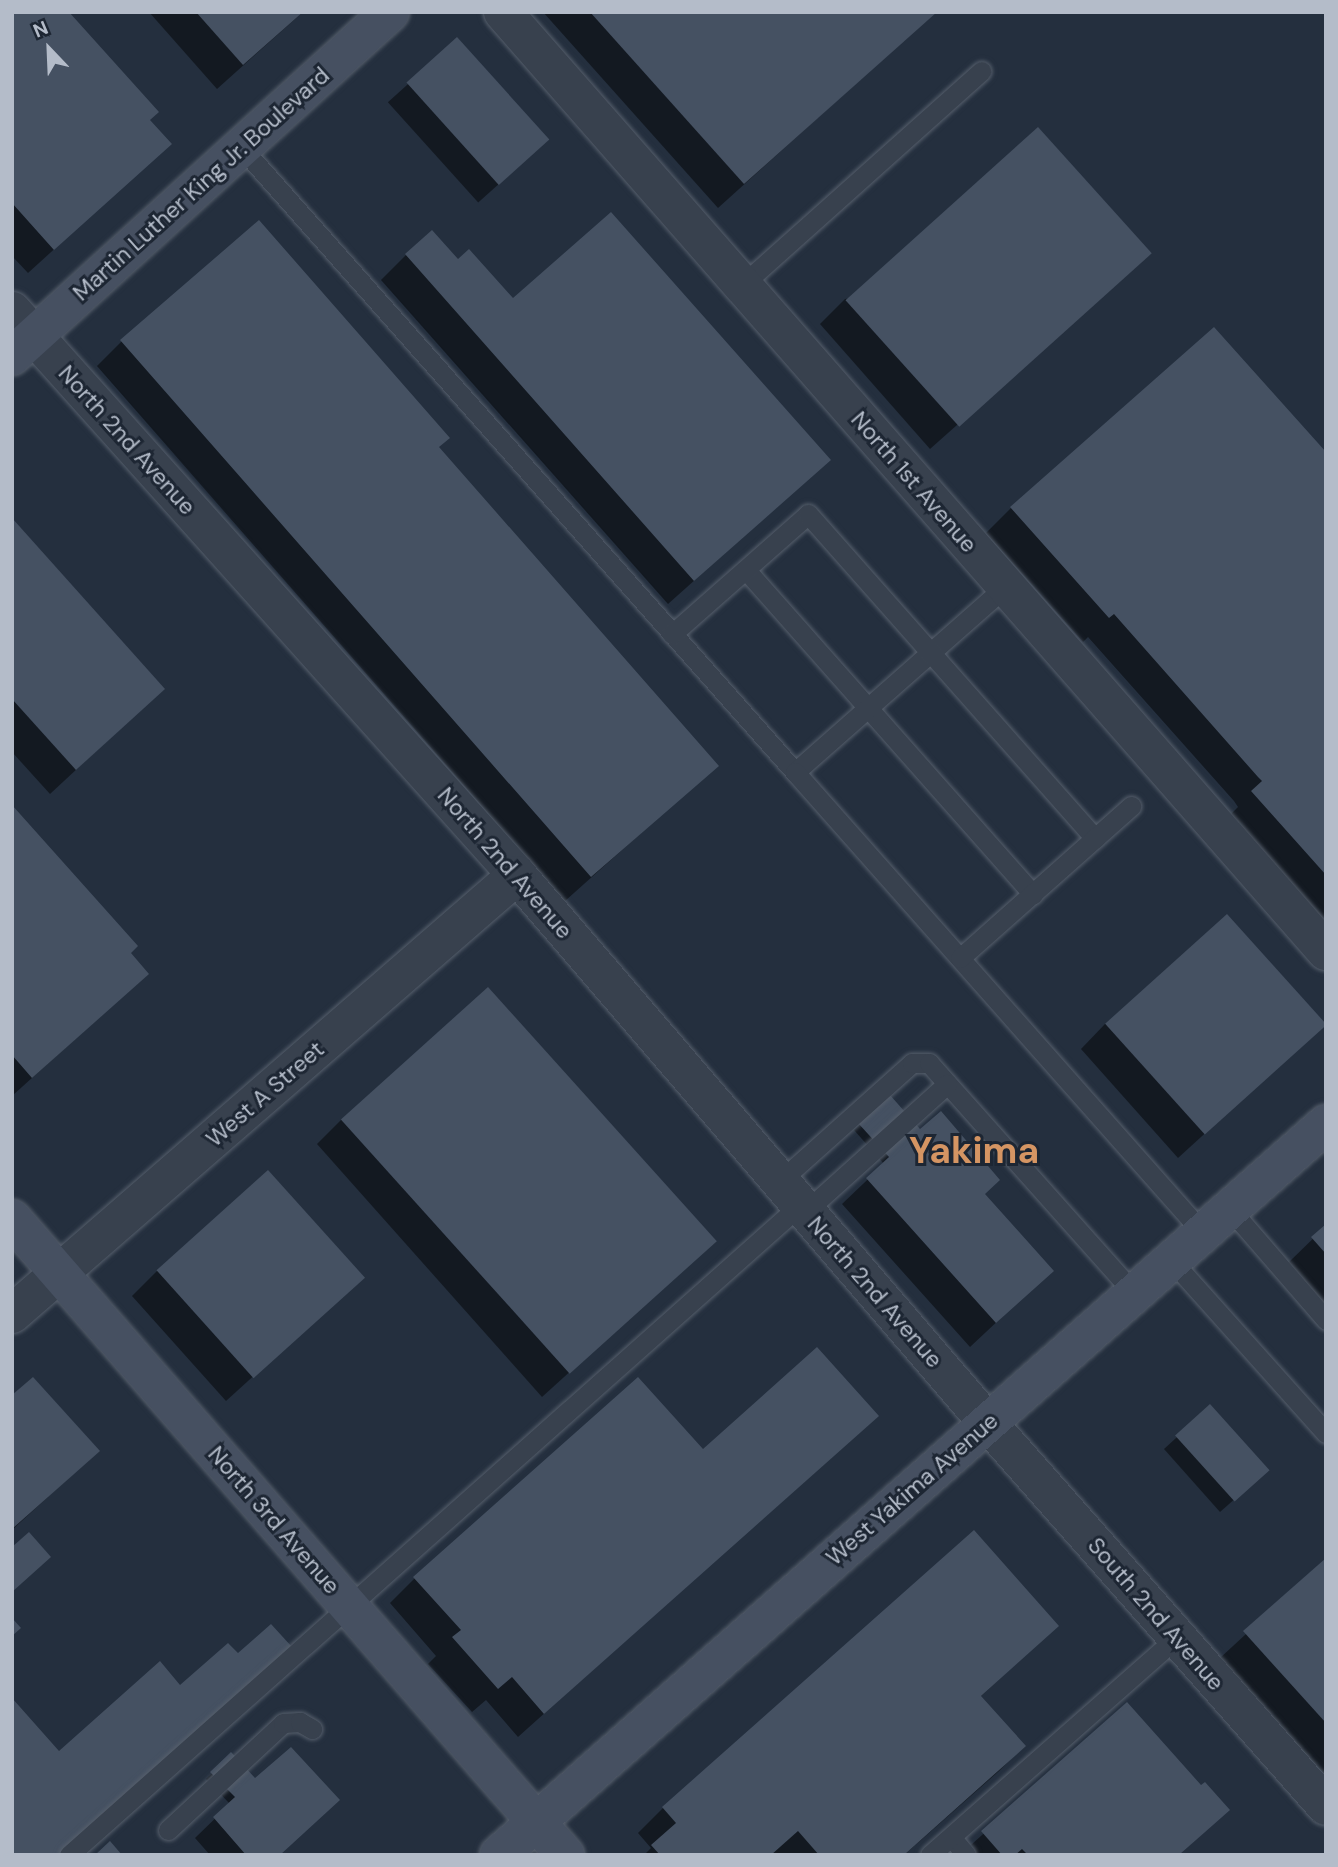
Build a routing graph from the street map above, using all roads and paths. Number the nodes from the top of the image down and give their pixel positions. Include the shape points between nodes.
1 (390, 12) edge
2 (503, 12) edge
3 (981, 71) dead end
4 (242, 148) junction
5 (742, 285) junction
6 (20, 335) edge
7 (746, 570) junction
8 (1006, 586) junction
9 (673, 634) junction
10 (930, 652) junction
11 (868, 708) junction
12 (795, 772) junction
13 (1131, 806) dead end
14 (1095, 838) junction
15 (517, 875) junction
16 (1032, 894) junction
17 (1326, 951) edge
18 (960, 958) junction
19 (947, 1083) junction
20 (1326, 1124) edge
21 (796, 1199) junction
22 (12, 1219) edge
23 (1217, 1221) junction
24 (1172, 1261) junction
25 (60, 1272) junction
26 (1135, 1293) junction
27 (12, 1314) edge
28 (1326, 1320) edge
29 (987, 1422) junction
30 (1326, 1433) edge
31 (349, 1606) junction
32 (1177, 1637) junction
33 (312, 1729) dead end
34 (1326, 1806) edge
35 (536, 1822) junction
36 (168, 1830) dead end
37 (950, 1837) junction
38 (69, 1855) edge
39 (499, 1855) edge
40 (565, 1855) edge
41 (930, 1855) edge
42 (966, 1855) edge

1 - 4 main road, Martin Luther King Jr. Boulevard
2 - 5 street, North 1st Avenue
3 - 5 lane
4 - 6 main road, Martin Luther King Jr. Boulevard
4 - 9 lane
5 - 8 street, North 1st Avenue
6 - 15 street, North 2nd Avenue
7 - 9 lane
7 - 10 lane via 808,514
7 - 11 lane
8 - 10 lane
8 - 17 street, North 1st Avenue
9 - 12 lane
10 - 11 lane
10 - 14 lane
11 - 12 lane
11 - 16 lane
12 - 18 lane
13 - 14 lane
14 - 16 lane
15 - 21 street, North 2nd Avenue
15 - 25 street, West A Street
16 - 18 lane
18 - 23 lane
19 - 21 lane
19 - 21 lane via 929,1063 912,1062
19 - 26 lane
20 - 23 main road, West Yakima Avenue
21 - 29 street, North 2nd Avenue
21 - 31 lane
22 - 25 main road, North 3rd Avenue
23 - 24 main road, West Yakima Avenue
23 - 28 lane
24 - 26 main road, West Yakima Avenue
24 - 30 lane
25 - 27 street, West A Street
25 - 31 main road, North 3rd Avenue
26 - 29 main road, West Yakima Avenue
29 - 32 street, South 2nd Avenue
29 - 35 main road, West Yakima Avenue
31 - 35 main road, North 3rd Avenue
31 - 38 lane
32 - 34 street, South 2nd Avenue
32 - 37 lane
33 - 36 lane via 300,1722 283,1724
35 - 39 main road, West Yakima Avenue
35 - 40 main road, North 3rd Avenue
37 - 41 lane
37 - 42 lane

